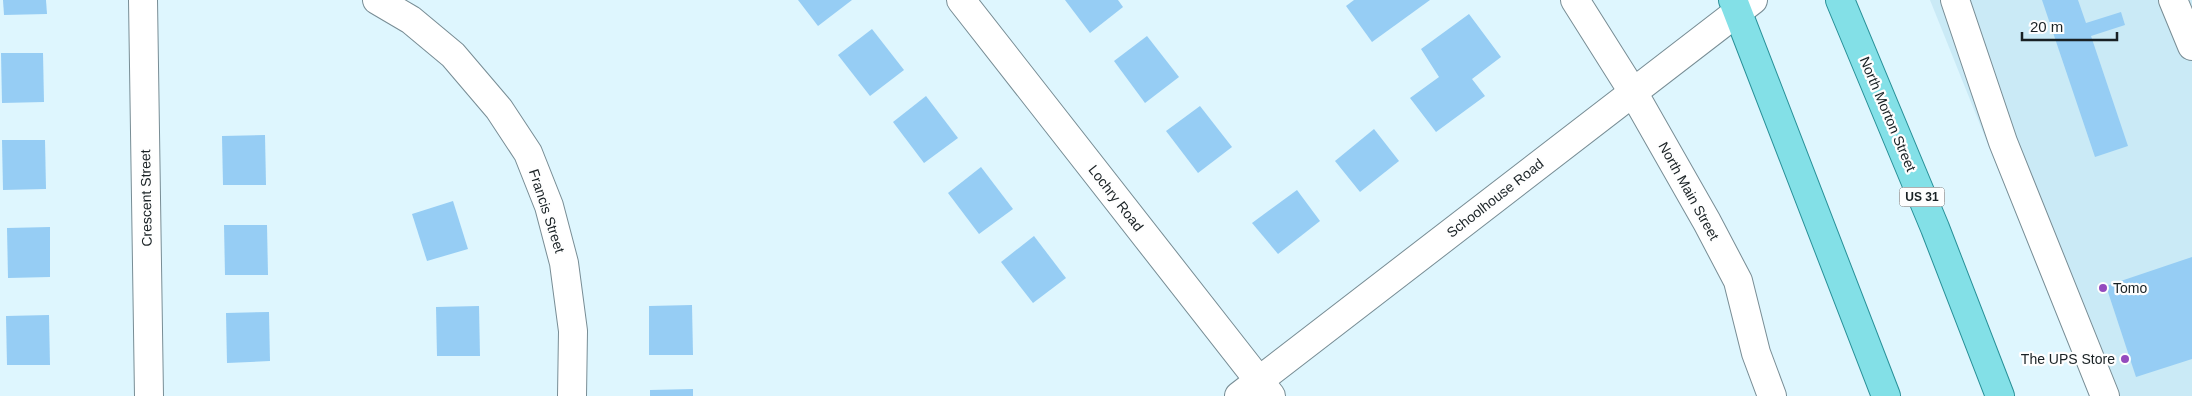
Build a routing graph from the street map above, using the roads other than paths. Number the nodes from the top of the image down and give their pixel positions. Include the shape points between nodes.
1 (143, 0) edge
2 (377, 0) edge
3 (961, 0) edge
4 (1576, 0) edge
5 (1840, 0) edge
6 (1955, 0) edge
7 (2173, 0) edge
8 (1741, 4) edge
9 (2192, 46) edge
10 (1633, 92) junction
11 (1256, 391) edge
12 (149, 396) edge
13 (572, 396) edge
14 (1772, 396) edge
15 (1886, 396) edge
16 (2000, 396) edge
17 (2104, 396) edge

1 - 12 street, Crescent Street
2 - 13 street, Francis Street via 411,20 453,55 499,108 528,152 549,206 564,263 573,331
3 - 11 street, Lochry Road
4 - 10 street, North Main Street
5 - 16 main road, North Morton Street / US 31 via 1935,228
6 - 17 street via 2003,142
7 - 9 street
8 - 10 street, Schoolhouse Road
8 - 15 main road
10 - 11 street, Schoolhouse Road
10 - 14 street, North Main Street via 1738,281 1756,353

